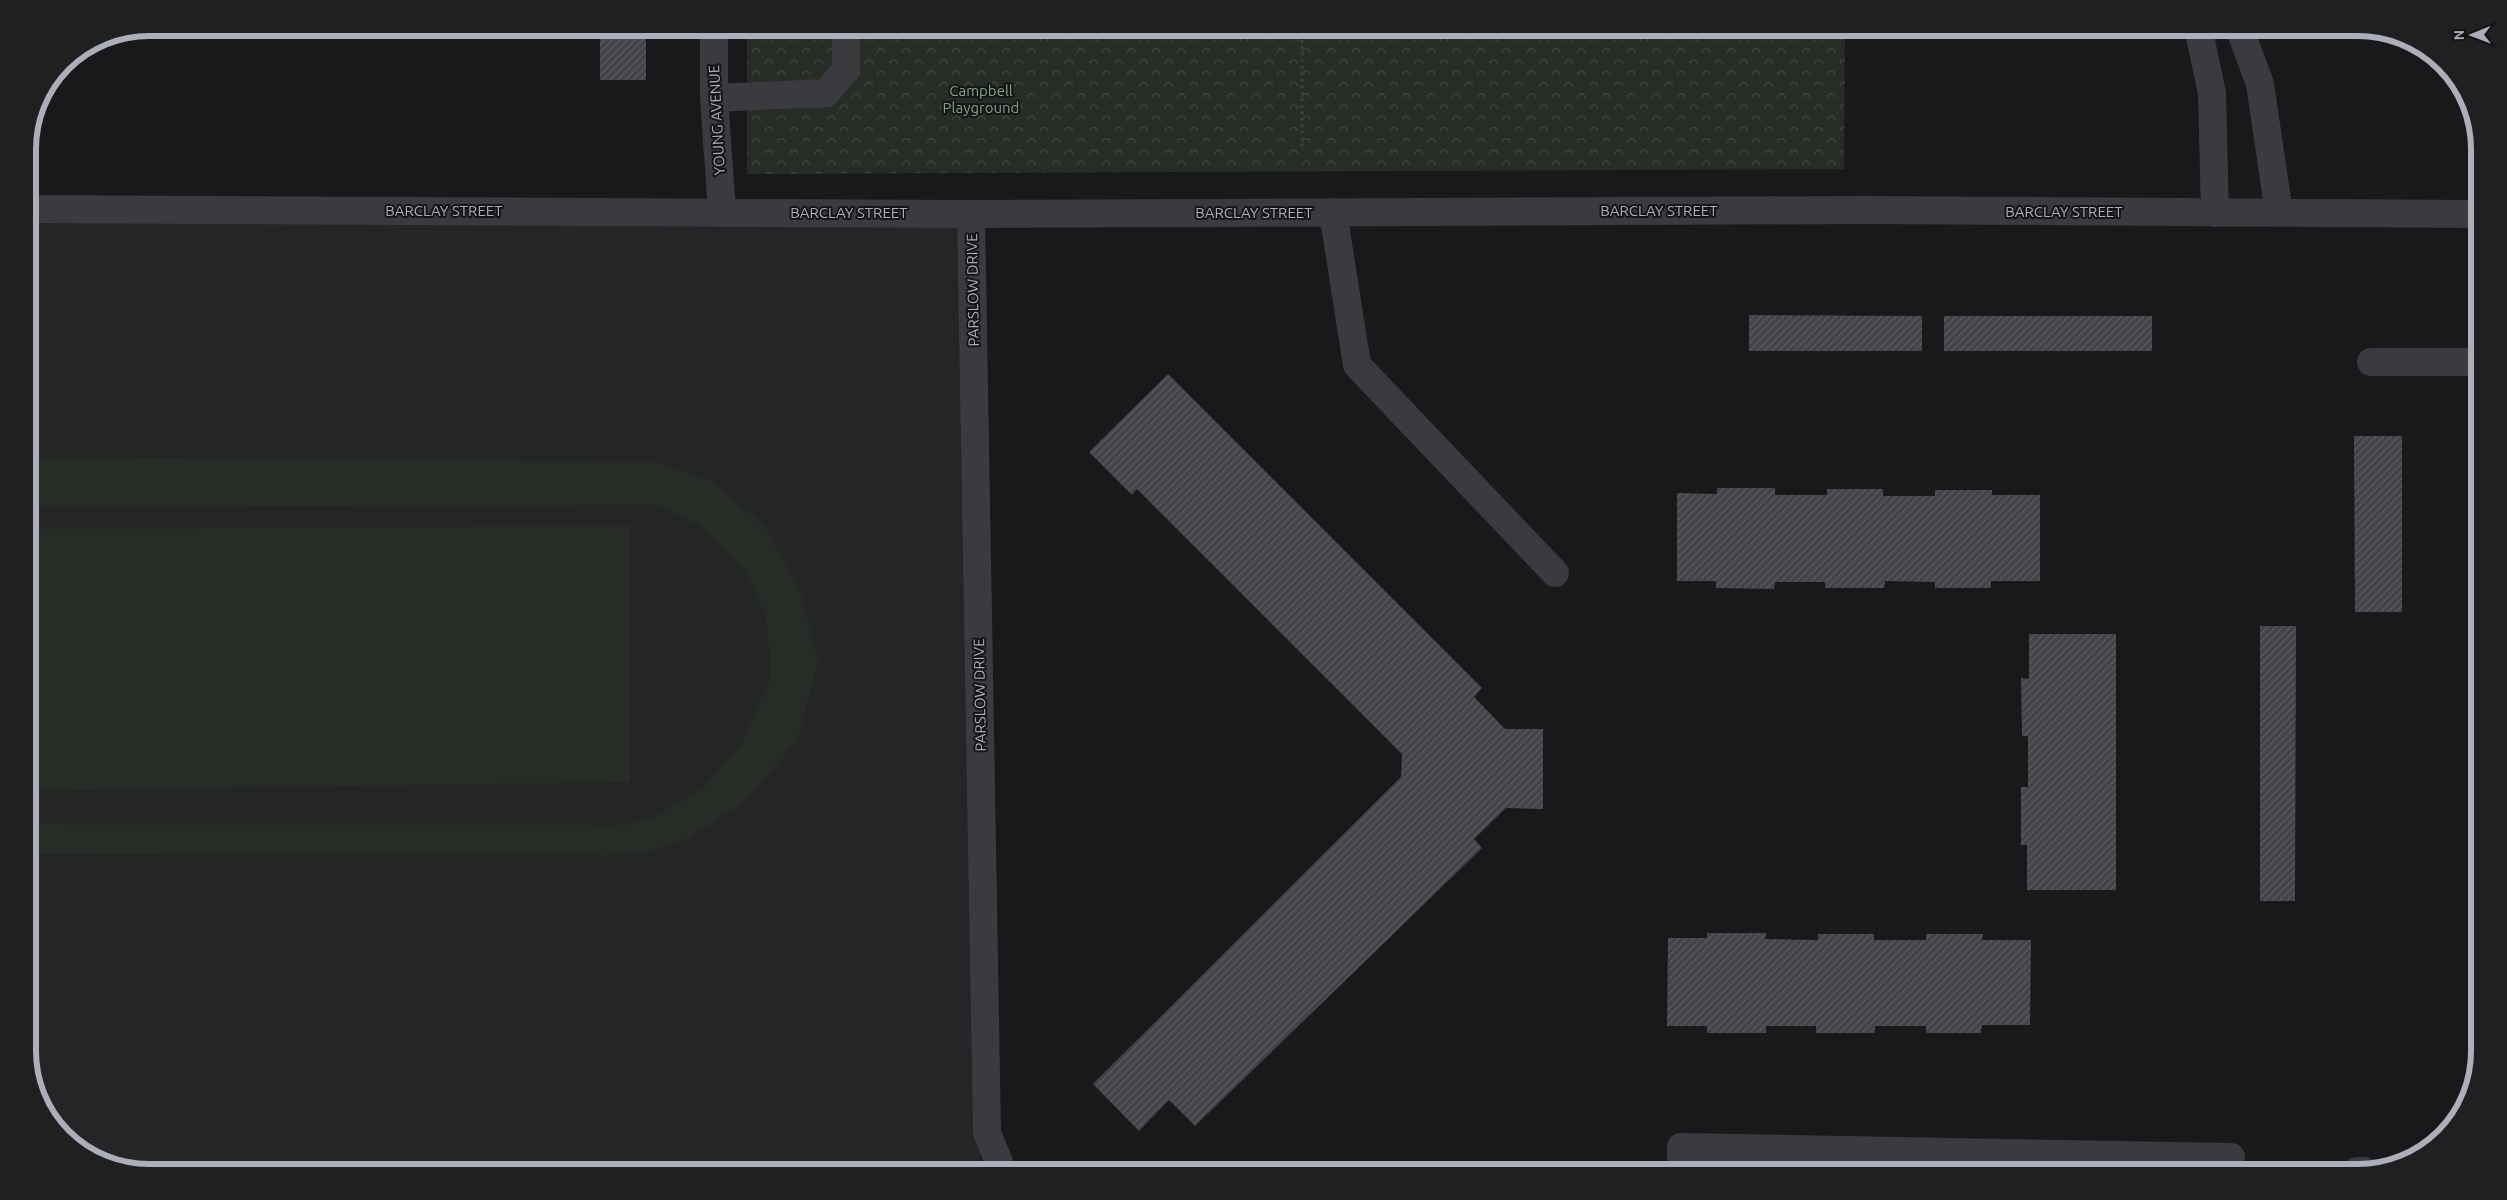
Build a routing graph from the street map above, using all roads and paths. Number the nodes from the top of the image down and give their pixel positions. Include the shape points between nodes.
1 (714, 36) edge
2 (846, 36) edge
3 (1302, 36) edge
4 (2200, 36) edge
5 (2242, 36) edge
6 (714, 98) junction
7 (1302, 146) dead end
8 (36, 209) edge
9 (722, 212) junction
10 (1333, 212) junction
11 (2215, 212) junction
12 (2279, 213) junction
13 (971, 214) junction
14 (2471, 214) edge
15 (2371, 362) dead end
16 (2471, 362) edge
17 (1555, 572) dead end
18 (2231, 1157) dead end
19 (999, 1164) edge
20 (1681, 1164) edge

1 - 6 street, YOUNG AVENUE
2 - 6 street via 846,70 826,93
3 - 7 path
4 - 11 street via 2212,93
5 - 12 street via 2260,84
6 - 9 street, YOUNG AVENUE
8 - 9 street, BARCLAY STREET
9 - 13 street, BARCLAY STREET
10 - 11 street, BARCLAY STREET
10 - 13 street, BARCLAY STREET
10 - 17 street via 1357,365
11 - 12 street, BARCLAY STREET
12 - 14 street, BARCLAY STREET
13 - 19 street, PARSLOW DRIVE via 987,1133
15 - 16 street
18 - 20 street via 1682,1148

